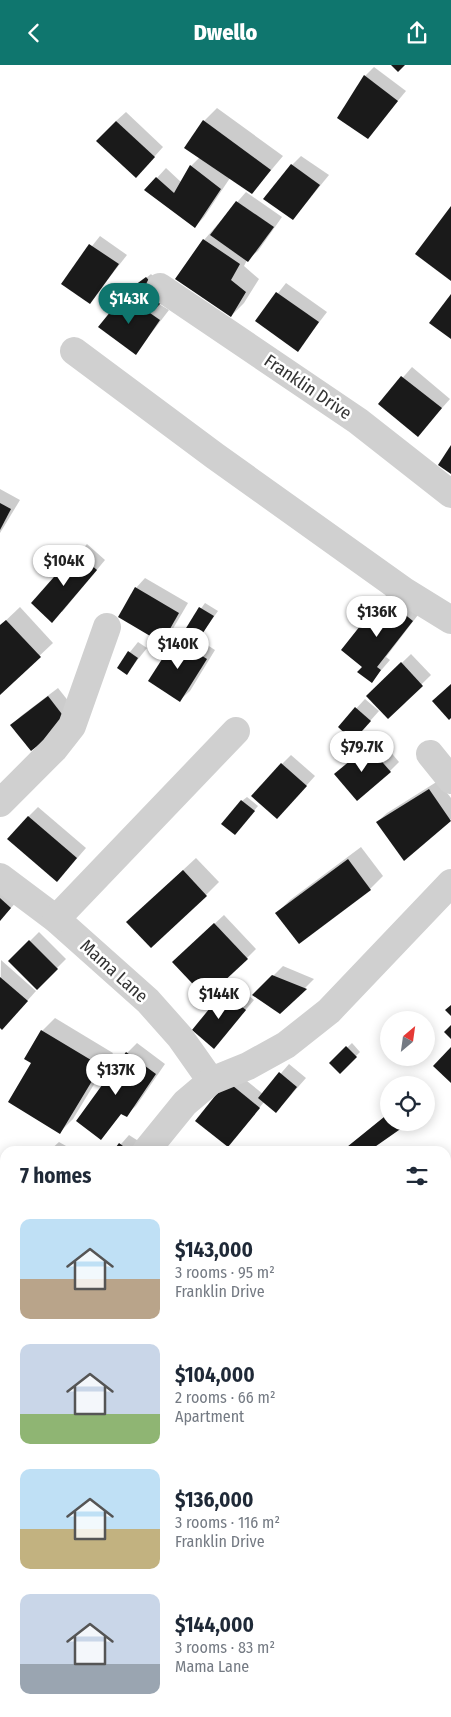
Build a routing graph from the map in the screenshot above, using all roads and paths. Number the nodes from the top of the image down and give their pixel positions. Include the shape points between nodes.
1 (160, 287) dead end
2 (74, 351) dead end
3 (451, 494) edge
4 (451, 620) edge
5 (107, 627) dead end
6 (236, 731) dead end
7 (430, 754) dead end
8 (451, 780) edge
9 (0, 803) edge
10 (0, 877) edge
11 (451, 883) edge
12 (56, 919) junction
13 (211, 1081) junction
14 (150, 1146) edge

1 - 3 street, Franklin Drive via 358,421
2 - 4 street via 214,456 404,591
5 - 9 street via 72,726 54,749
6 - 12 street
7 - 8 street
10 - 12 street, Mama Lane
11 - 13 street via 329,1011 286,1045
12 - 13 street, Mama Lane via 148,1001 180,1037
13 - 14 street via 185,1103

